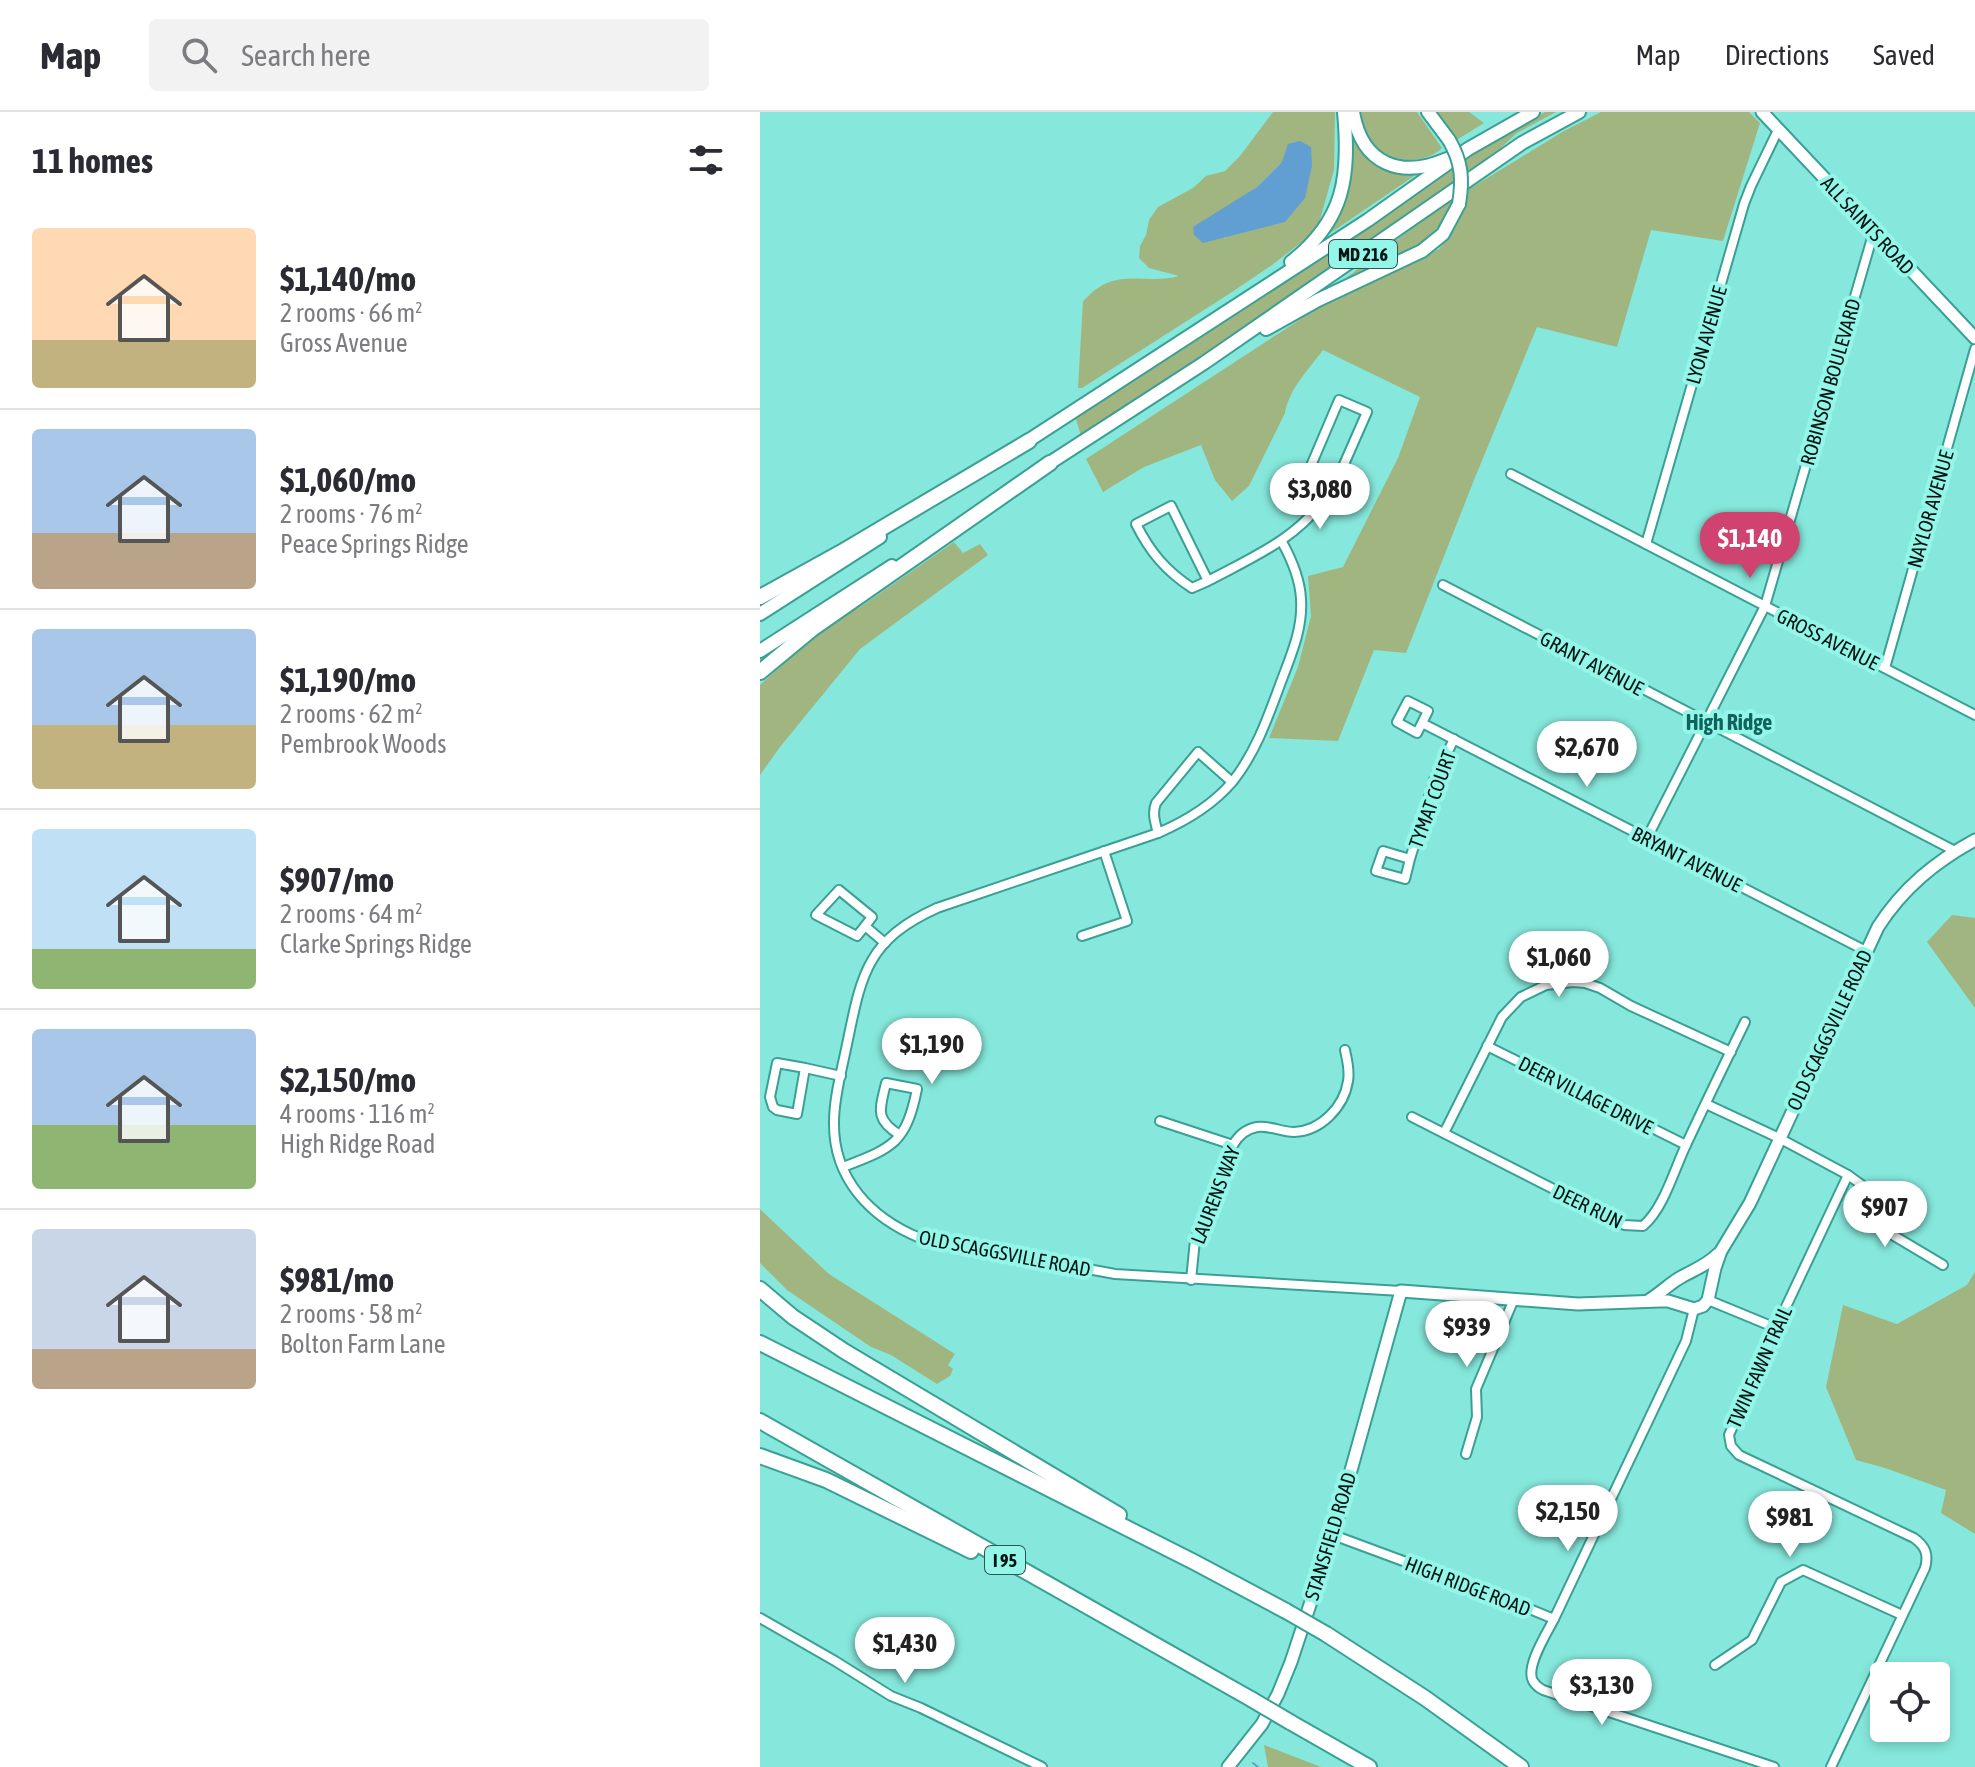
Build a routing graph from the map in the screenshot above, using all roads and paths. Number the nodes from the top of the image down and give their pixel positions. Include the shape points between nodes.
1 (1344, 112) edge
2 (1353, 112) edge
3 (1428, 112) edge
4 (1533, 112) edge
5 (1579, 112) edge
6 (1762, 112) edge
7 (1778, 130) junction
8 (1468, 149) junction
9 (1874, 231) junction
10 (1975, 338) edge
11 (1186, 339) junction
12 (1975, 349) edge
13 (1204, 363) junction
14 (1029, 441) junction
15 (1050, 463) junction
16 (1511, 474) dead end
17 (1328, 494) junction
18 (1282, 542) junction
19 (1646, 544) junction
20 (1208, 581) junction
21 (1443, 585) dead end
22 (760, 597) edge
23 (1765, 606) junction
24 (760, 614) edge
25 (760, 651) edge
26 (1885, 668) junction
27 (760, 672) edge
28 (1975, 715) edge
29 (1706, 722) junction
30 (1422, 723) dead end
31 (1454, 739) junction
32 (1232, 782) junction
33 (1158, 833) junction
34 (1647, 838) junction
35 (1975, 840) edge
36 (1104, 851) junction
37 (1955, 851) junction
38 (1410, 859) dead end
39 (865, 926) junction
40 (1082, 936) dead end
41 (885, 943) junction
42 (1866, 951) junction
43 (1745, 1022) dead end
44 (1487, 1046) junction
45 (1345, 1050) dead end
46 (1731, 1052) junction
47 (805, 1068) junction
48 (841, 1076) junction
49 (1706, 1104) junction
50 (1412, 1117) dead end
51 (1160, 1121) dead end
52 (1444, 1133) junction
53 (900, 1135) junction
54 (1779, 1138) junction
55 (1233, 1145) junction
56 (1686, 1145) junction
57 (843, 1167) junction
58 (1848, 1175) junction
59 (1721, 1251) junction
60 (1943, 1265) dead end
61 (1692, 1274) junction
62 (1679, 1279) junction
63 (1191, 1280) junction
64 (760, 1289) edge
65 (1401, 1291) junction
66 (1708, 1294) junction
67 (1514, 1299) junction
68 (1646, 1302) junction
69 (1688, 1308) junction
70 (1776, 1328) junction
71 (760, 1343) edge
72 (760, 1421) edge
73 (1466, 1454) dead end
74 (760, 1456) edge
75 (1333, 1535) junction
76 (1194, 1562) junction
77 (1902, 1615) junction
78 (760, 1618) edge
79 (1107, 1618) junction
80 (1554, 1619) junction
81 (1715, 1665) dead end
82 (1042, 1767) edge
83 (1228, 1767) edge
84 (1369, 1767) edge
85 (1521, 1767) edge
86 (1774, 1767) edge
87 (1831, 1767) edge

1 - 11 main road via 1347,154 1342,194 1324,229 1294,260
2 - 8 main road via 1370,153 1395,166 1422,168
3 - 13 main road, bridge via 1449,140 1462,178 1459,204 1443,234 1422,251
4 - 8 main road, MD 216
5 - 13 main road, MD 216 via 1522,143
6 - 7 street, ALL SAINTS ROAD
7 - 9 street, ALL SAINTS ROAD
7 - 19 street, LYON AVENUE via 1744,204
8 - 11 main road, MD 216
9 - 10 street, ALL SAINTS ROAD
9 - 23 street, ROBINSON BOULEVARD
11 - 14 main road, MD 216
12 - 26 street, NAYLOR AVENUE
13 - 15 main road, MD 216
14 - 22 highway
14 - 24 main road, MD 216
15 - 25 main road, MD 216
15 - 27 highway via 812,629
16 - 19 street, GROSS AVENUE
17 - 17 street via 1312,480 1310,468 1339,400 1367,412
17 - 18 street
18 - 20 street
18 - 32 street, OLD SCAGGSVILLE ROAD via 1300,586 1300,627 1262,733
19 - 23 street, GROSS AVENUE
20 - 20 street via 1171,506 1136,524 1173,576 1192,588
21 - 29 street, GRANT AVENUE
23 - 26 street, GROSS AVENUE
23 - 29 street, ROBINSON BOULEVARD
26 - 28 street, GROSS AVENUE
29 - 34 street, ROBINSON BOULEVARD
29 - 37 street, GRANT AVENUE
30 - 31 street, BRYANT AVENUE
31 - 34 street, BRYANT AVENUE
31 - 38 street, TYMAT COURT via 1434,780
32 - 33 street, OLD SCAGGSVILLE ROAD via 1205,807
32 - 33 street via 1198,752 1156,803
33 - 36 street, OLD SCAGGSVILLE ROAD
34 - 42 street, BRYANT AVENUE
35 - 37 street, OLD SCAGGSVILLE ROAD
36 - 40 street via 1127,921
36 - 41 street, OLD SCAGGSVILLE ROAD via 937,908 911,920
37 - 42 street, OLD SCAGGSVILLE ROAD via 1899,898
39 - 39 street via 857,936 816,915 839,890 872,917
39 - 41 street
41 - 48 street, OLD SCAGGSVILLE ROAD via 863,976
42 - 54 street, OLD SCAGGSVILLE ROAD
43 - 46 street, DEER RUN
44 - 46 street via 1502,1017 1521,997 1546,985 1573,982 1600,988
44 - 52 street
44 - 56 street, DEER VILLAGE DRIVE
45 - 55 street, LAURENS WAY via 1349,1080 1326,1120 1299,1132 1255,1127
46 - 49 street, DEER RUN
47 - 47 street via 777,1063 770,1102 777,1110 797,1114
47 - 48 street
48 - 57 street, OLD SCAGGSVILLE ROAD via 834,1124
49 - 54 street
49 - 56 street, DEER RUN
50 - 52 street, DEER RUN
51 - 55 street
52 - 56 street, DEER RUN via 1634,1227 1643,1226 1658,1209
53 - 53 street via 917,1089 886,1083 883,1123
53 - 57 street via 881,1152
54 - 58 street
54 - 59 street, OLD SCAGGSVILLE ROAD
55 - 63 street, LAURENS WAY via 1195,1240
57 - 63 street, OLD SCAGGSVILLE ROAD via 872,1210 920,1238 1115,1274
58 - 60 street via 1873,1193 1891,1234
58 - 70 street, TWIN FAWN TRAIL
59 - 61 street, OLD SCAGGSVILLE ROAD
59 - 66 street, OLD SCAGGSVILLE ROAD
61 - 62 street
61 - 66 street via 1706,1280
62 - 68 street
62 - 69 street via 1674,1294
63 - 65 street, OLD SCAGGSVILLE ROAD
64 - 76 highway via 826,1340
65 - 67 street, OLD SCAGGSVILLE ROAD
65 - 75 street, STANSFIELD ROAD
66 - 69 street via 1703,1306
66 - 70 street
67 - 68 street, OLD SCAGGSVILLE ROAD
67 - 73 street via 1476,1389 1477,1417
68 - 69 street, OLD SCAGGSVILLE ROAD via 1668,1301
69 - 80 street, HIGH RIDGE ROAD via 1686,1341
70 - 77 street, TWIN FAWN TRAIL via 1730,1429 1731,1446 1739,1455 1919,1541 1927,1562
71 - 76 highway
72 - 79 highway, I 95
74 - 79 highway via 856,1494
75 - 80 street, HIGH RIDGE ROAD
75 - 83 street, STANSFIELD ROAD via 1278,1694
76 - 85 highway, bridge via 1326,1634
77 - 81 street via 1803,1570 1781,1582 1752,1640
77 - 87 street, TWIN FAWN TRAIL
78 - 82 street via 891,1696
79 - 84 highway, I 95, bridge
80 - 86 street via 1532,1664 1533,1681 1543,1690

